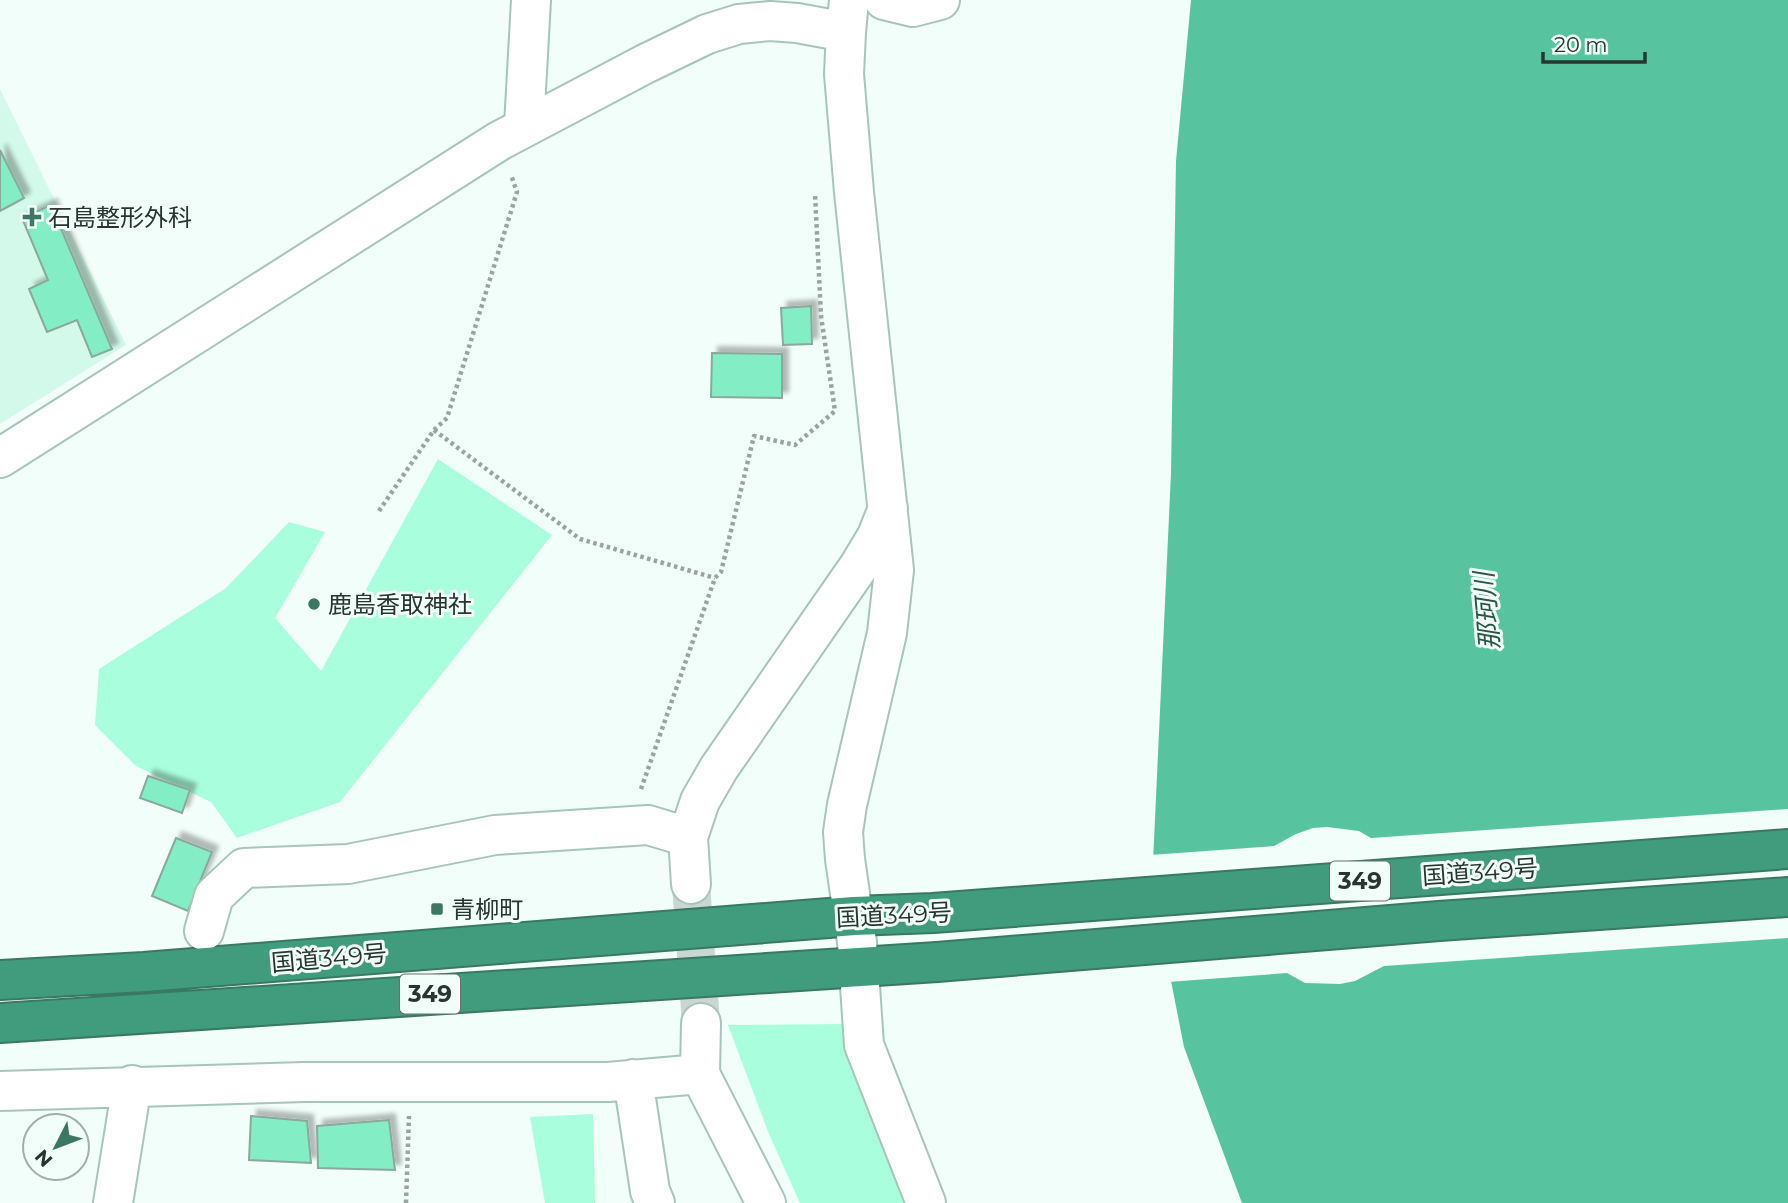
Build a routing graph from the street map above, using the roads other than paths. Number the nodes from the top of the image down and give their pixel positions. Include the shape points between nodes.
1 (531, 0) edge
2 (884, 0) edge
3 (940, 0) edge
4 (847, 16) edge
5 (512, 134) junction
6 (0, 458) edge
7 (888, 508) junction
8 (688, 837) junction
9 (1788, 849) edge
10 (691, 884) tunnel mouth
11 (1788, 897) edge
12 (854, 916) junction
13 (204, 931) dead end
14 (859, 967) junction
15 (0, 980) edge
16 (0, 1023) edge
17 (701, 1023) tunnel mouth
18 (700, 1074) junction
19 (633, 1079) junction
20 (132, 1085) junction
21 (0, 1091) edge
22 (113, 1203) edge
23 (655, 1203) edge
24 (766, 1203) edge
25 (926, 1203) edge

1 - 5 street
2 - 3 street via 913,7
4 - 5 street via 739,24 707,34
4 - 7 street via 844,74
5 - 6 street
7 - 8 street via 859,566 719,768 700,801
7 - 12 street via 894,570 887,633 843,832
8 - 10 street
8 - 13 street via 648,825 495,835 348,864 244,868 214,896
9 - 12 highway, 国道349号 / 349
11 - 14 highway, 国道349号 / 349
12 - 14 street
12 - 15 highway, 国道349号 / 349
14 - 16 highway, 国道349号 / 349
14 - 25 street via 864,1045
17 - 18 street
18 - 19 street
18 - 24 street
19 - 20 street
19 - 23 street
20 - 21 street
20 - 22 street

